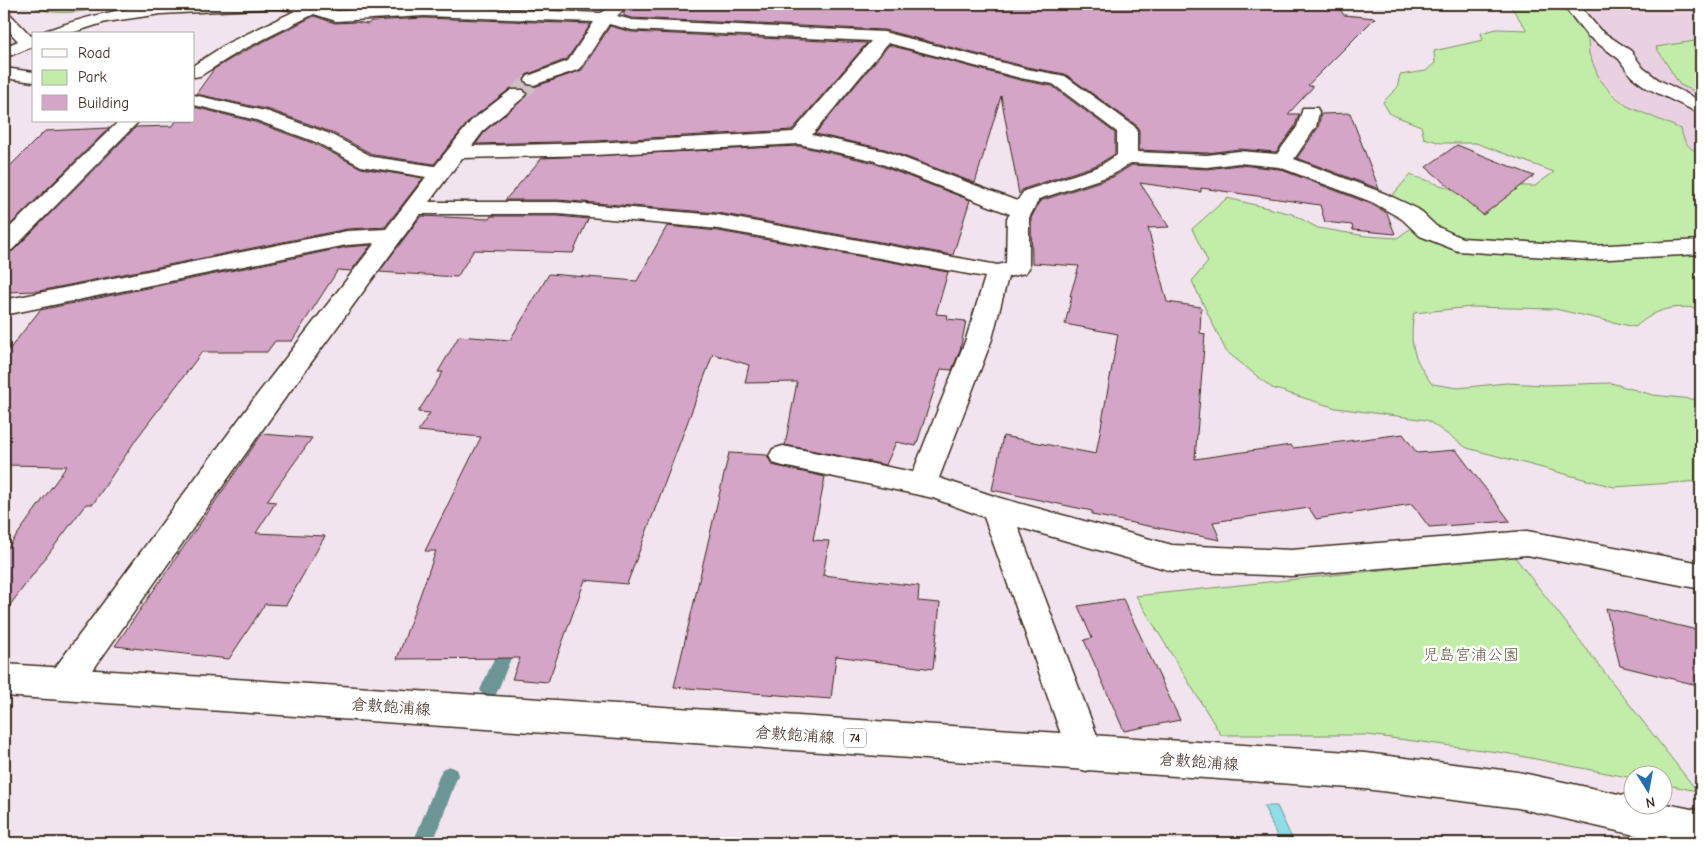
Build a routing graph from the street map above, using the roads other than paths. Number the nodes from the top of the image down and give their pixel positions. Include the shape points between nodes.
1 (275, 4) edge
2 (281, 4) edge
3 (623, 4) edge
4 (1570, 4) edge
5 (317, 6) edge
6 (4, 18) edge
7 (604, 18) junction
8 (57, 32) edge
9 (884, 36) junction
10 (31, 41) edge
11 (4, 53) edge
12 (195, 71) edge
13 (4, 73) edge
14 (32, 77) edge
15 (534, 80) tunnel mouth
16 (518, 94) tunnel mouth
17 (195, 100) edge
18 (1701, 108) edge
19 (1310, 112) dead end
20 (129, 122) edge
21 (799, 138) junction
22 (458, 152) junction
23 (1127, 157) junction
24 (1282, 162) junction
25 (440, 173) junction
26 (414, 208) junction
27 (1022, 211) junction
28 (394, 235) junction
29 (4, 244) edge
30 (1701, 247) edge
31 (998, 272) junction
32 (4, 306) edge
33 (783, 456) dead end
34 (922, 485) junction
35 (996, 509) junction
36 (1701, 576) edge
37 (4, 680) edge
38 (64, 683) junction
39 (1086, 754) junction
40 (1701, 831) edge

1 - 8 street via 162,7 115,15
2 - 5 street
3 - 7 street
4 - 18 street via 1594,33 1625,55 1637,72 1653,84
5 - 7 street via 336,16 424,12
5 - 12 street via 234,47
6 - 10 street
7 - 9 street via 632,25
7 - 15 street via 574,66
9 - 21 street
9 - 23 street via 1059,80 1127,130
10 - 11 street
13 - 14 street
16 - 22 street via 478,125
17 - 25 street via 262,116 324,138 368,162
19 - 24 street via 1306,127
20 - 29 street
21 - 22 street via 595,149
21 - 27 street via 878,155
22 - 25 street
23 - 24 street via 1180,161 1239,157
23 - 27 street via 1105,171 1031,196
24 - 30 street via 1379,198 1410,214 1428,231 1458,244 1591,253
25 - 26 street
26 - 28 street
26 - 31 street via 558,208 718,222
27 - 31 street via 1018,218 1017,268
28 - 32 street via 347,238
28 - 38 street via 267,402
31 - 34 street via 979,340
33 - 34 street
34 - 35 street
35 - 36 street via 1172,558 1291,563 1527,542
35 - 39 street
37 - 38 street, 倉敷飽浦線 / 74
38 - 39 street, 倉敷飽浦線 / 74
39 - 40 street, 倉敷飽浦線 / 74 via 1365,771 1518,790

